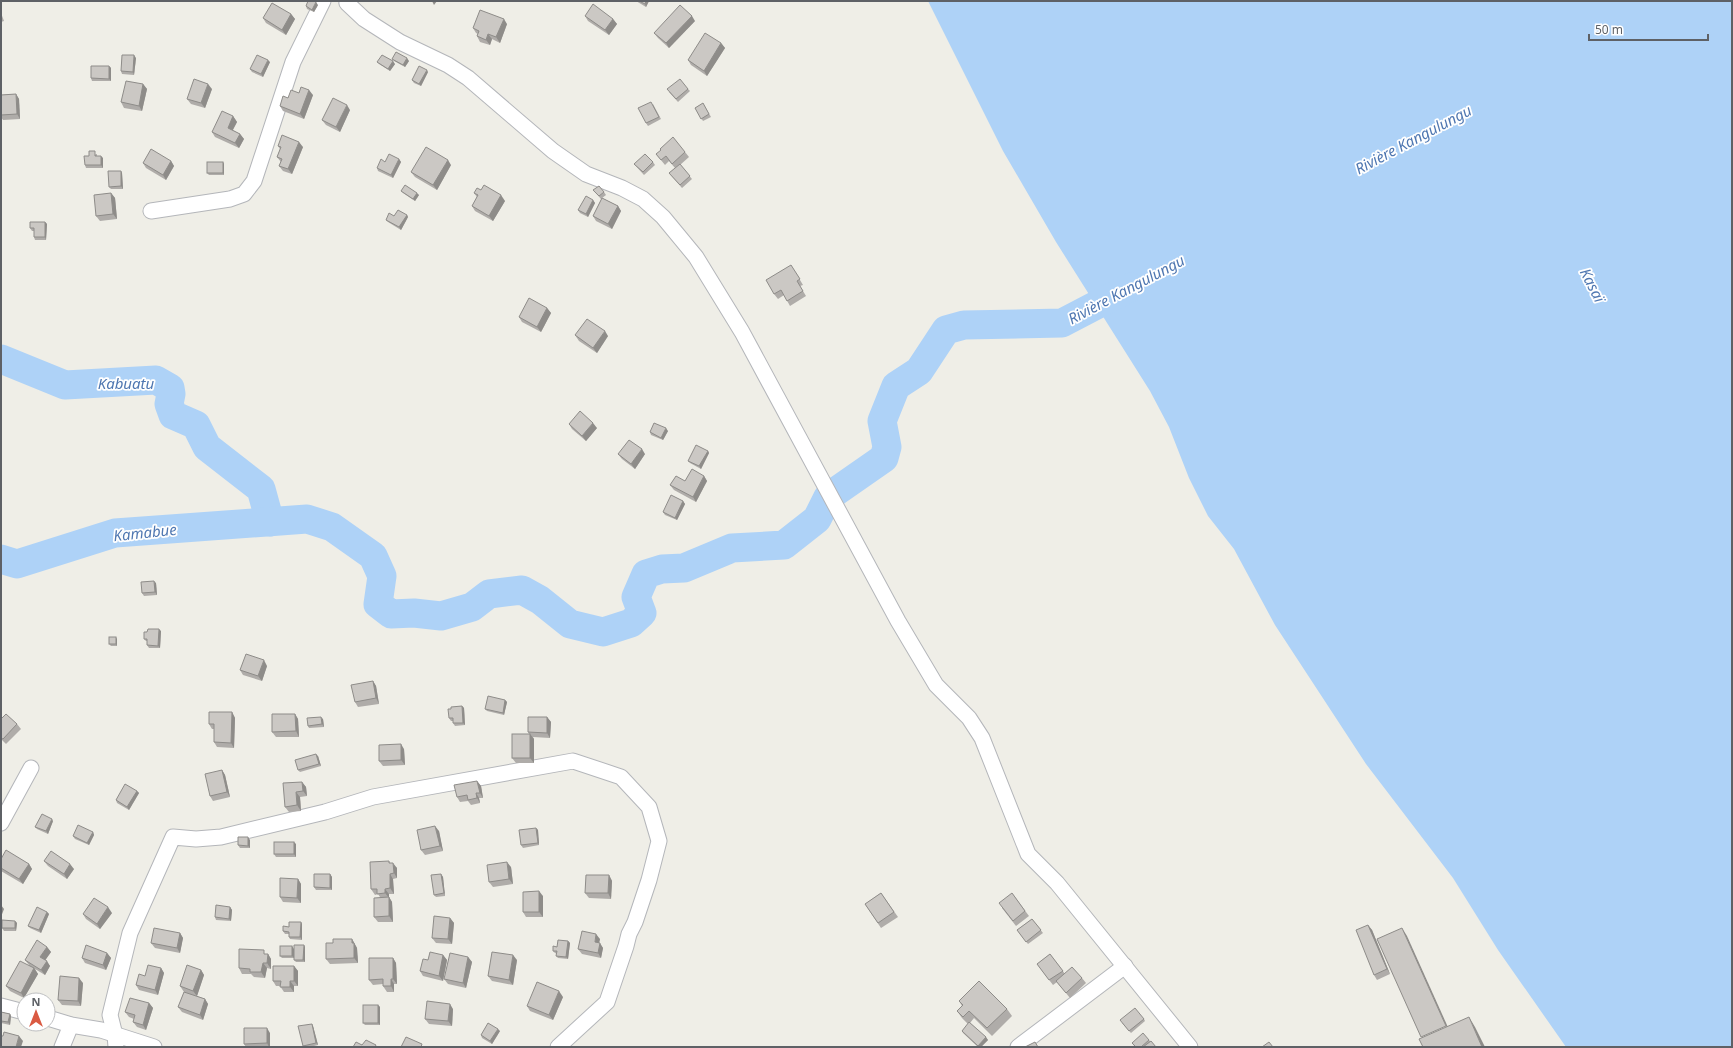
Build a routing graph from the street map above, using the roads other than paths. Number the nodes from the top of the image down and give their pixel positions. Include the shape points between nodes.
1 (323, 1) edge
2 (348, 1) edge
3 (151, 211) dead end
4 (31, 768) dead end
5 (1, 823) edge
6 (1124, 966) junction
7 (1, 1006) edge
8 (16, 1010) edge
9 (56, 1020) edge
10 (71, 1025) junction
11 (116, 1041) edge
12 (62, 1047) edge
13 (154, 1047) edge
14 (558, 1047) edge
15 (1018, 1047) edge
16 (1190, 1047) edge

1 - 3 street via 292,62 262,158 249,190 230,199
2 - 6 street via 347,4 370,23 468,78 559,155 586,174 622,188 643,200 662,217 696,257 742,332 898,621 936,685 969,718 982,738 1028,854 1057,883
4 - 5 street
6 - 15 street
6 - 16 street
7 - 8 street
9 - 10 street
10 - 11 street via 102,1030
10 - 12 street
11 - 13 street
11 - 14 street via 110,1015 130,933 173,837 221,838 325,812 373,796 573,761 621,777 649,807 659,842 607,1002

